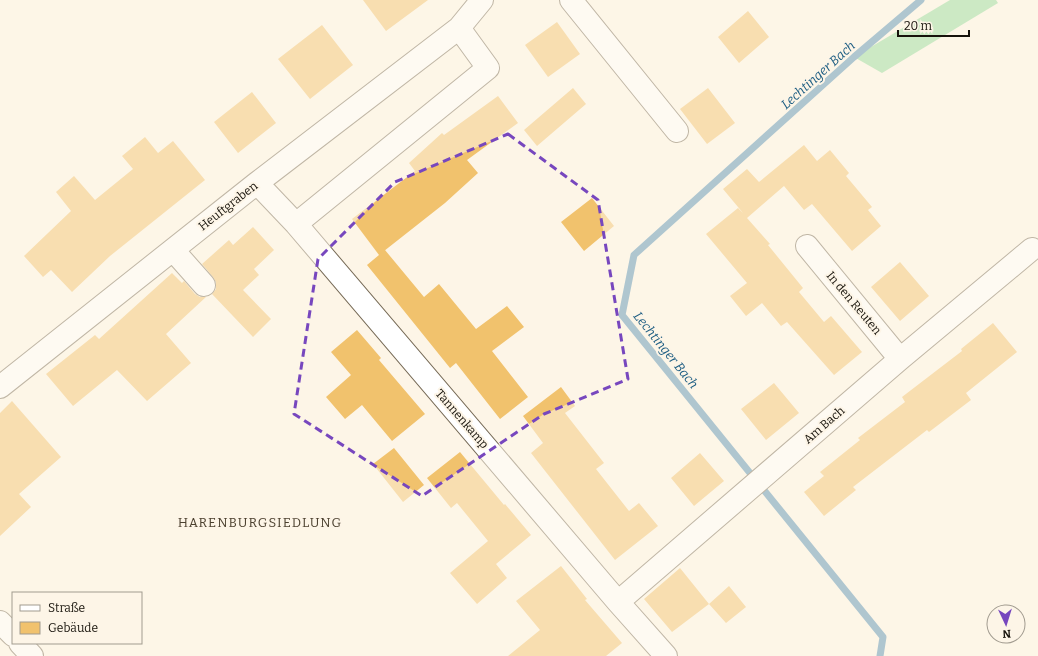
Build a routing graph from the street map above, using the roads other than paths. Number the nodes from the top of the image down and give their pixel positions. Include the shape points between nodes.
1 (482, 0) edge
2 (571, 0) edge
3 (459, 28) junction
4 (677, 131) dead end
5 (257, 183) junction
6 (296, 224) junction
7 (807, 246) dead end
8 (1032, 249) dead end
9 (172, 250) junction
10 (204, 285) dead end
11 (900, 359) junction
12 (0, 387) edge
13 (618, 602) junction
14 (0, 622) edge
15 (12, 634) edge
16 (21, 644) edge
17 (32, 656) edge
18 (666, 656) edge

1 - 3 street, Heuftgraben
2 - 4 street
3 - 5 street, Heuftgraben
3 - 6 street via 488,68
5 - 6 street, Tannenkamp
5 - 9 street, Heuftgraben
6 - 13 street, Tannenkamp
7 - 11 street, In den Reuten
8 - 11 street, Am Bach
9 - 10 street
9 - 12 street, Heuftgraben
11 - 13 street, Am Bach
13 - 18 street, Tannenkamp
14 - 15 street
16 - 17 street

